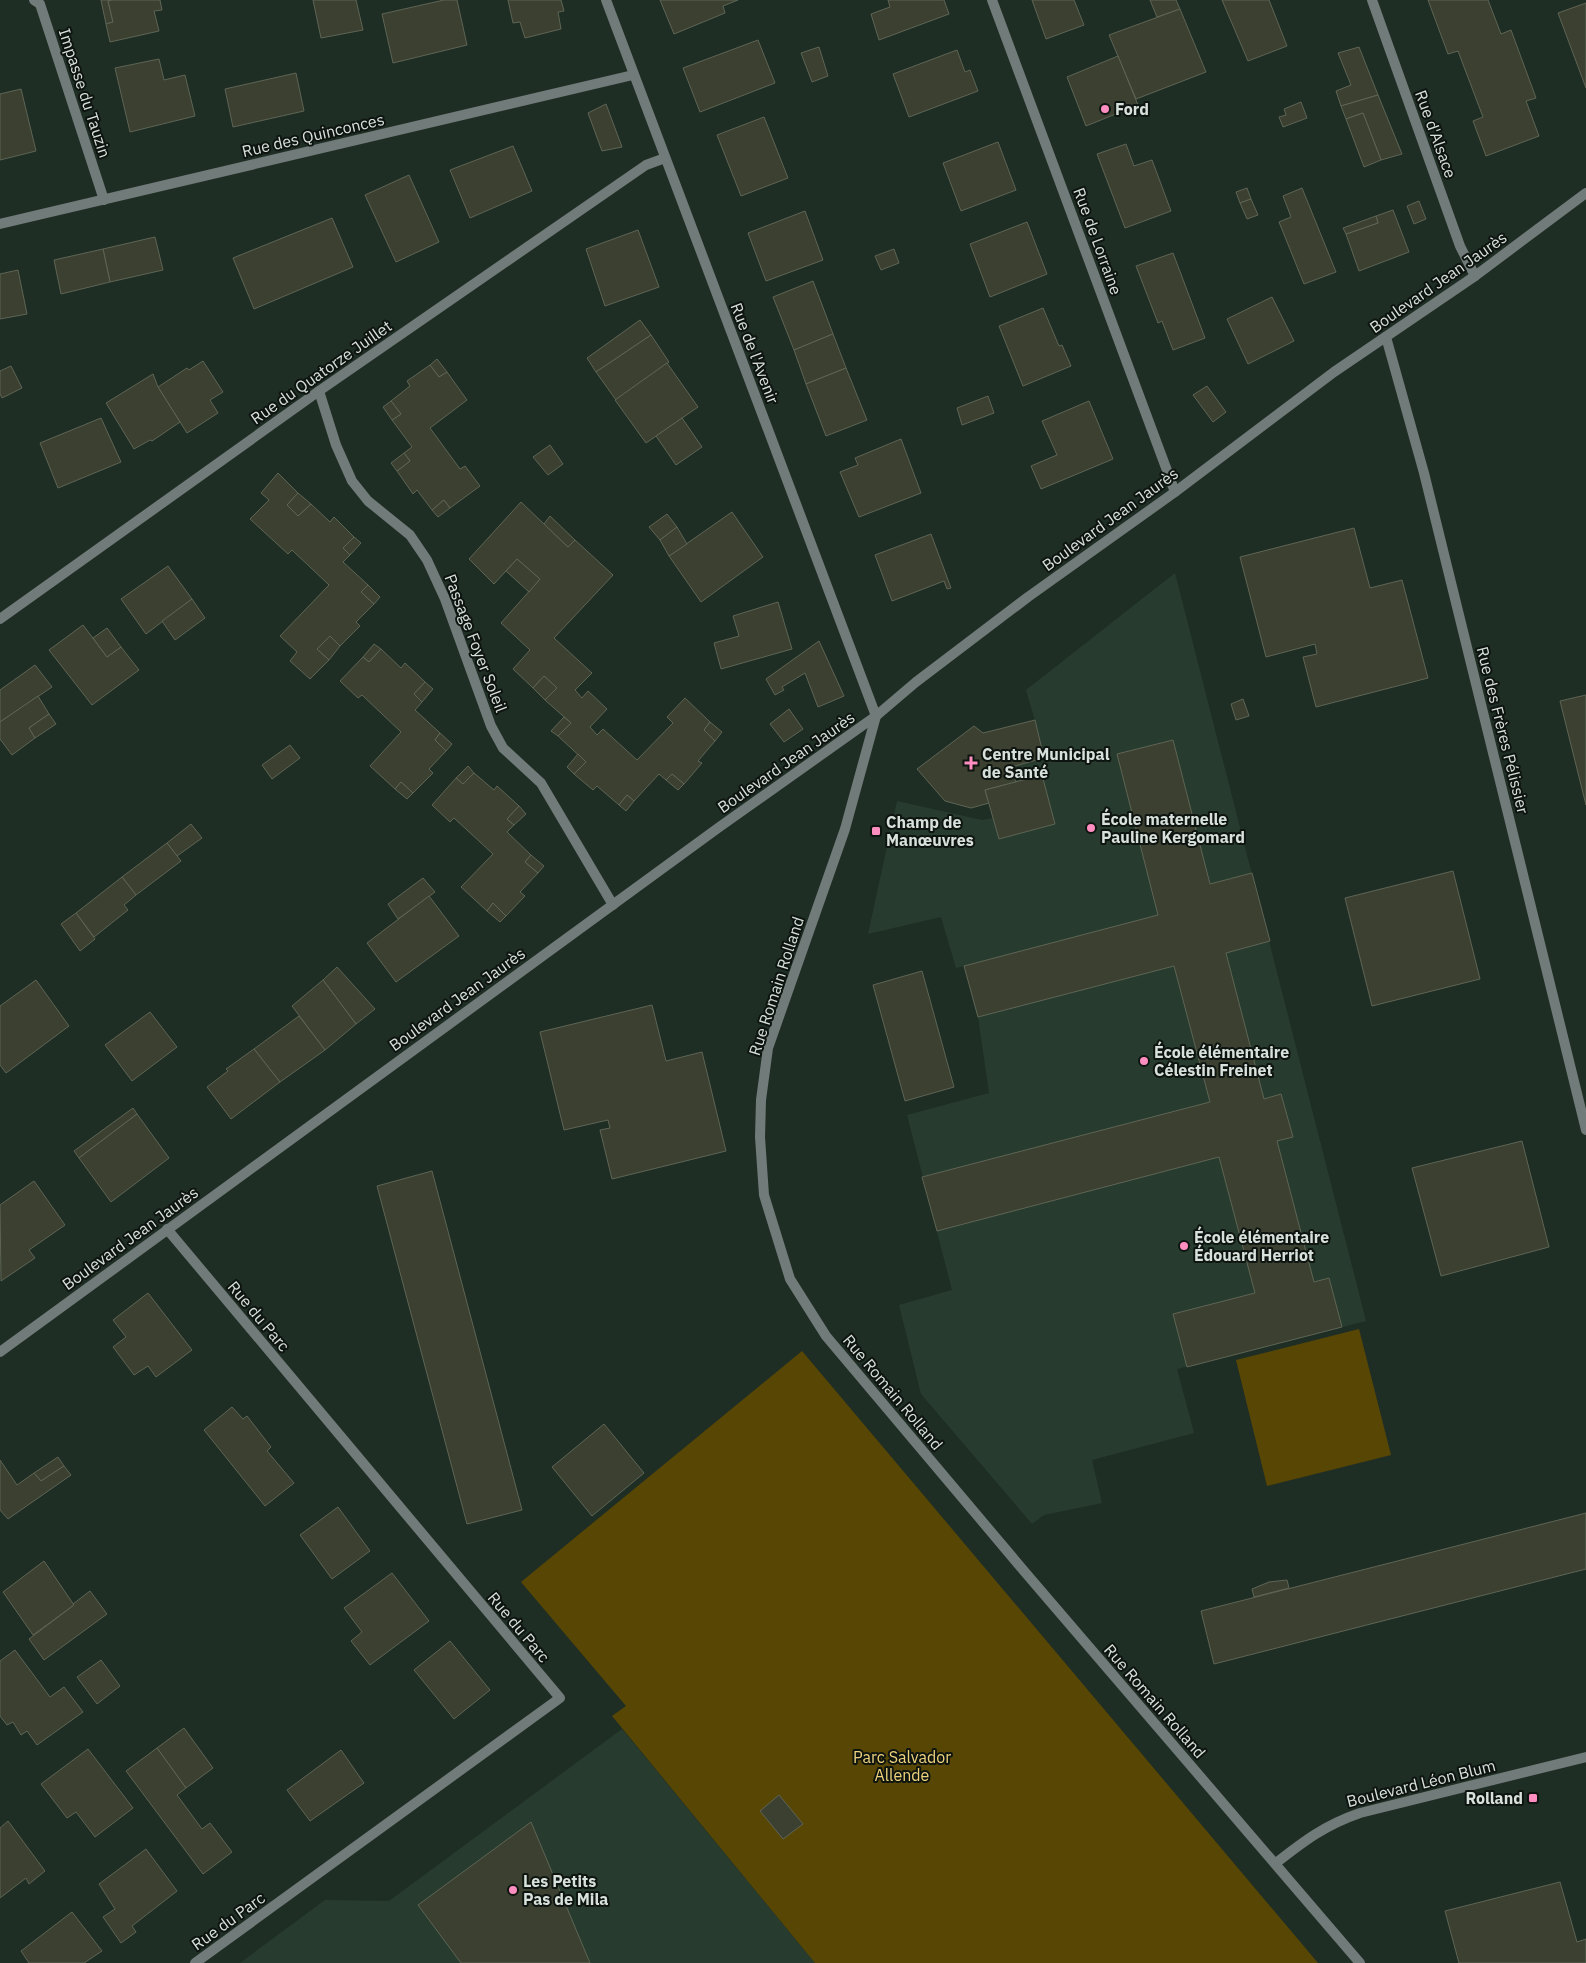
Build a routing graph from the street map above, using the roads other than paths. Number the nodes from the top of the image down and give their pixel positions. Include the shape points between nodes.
1 (34, 0) edge
2 (606, 0) edge
3 (992, 0) edge
4 (1372, 0) edge
5 (633, 74) junction
6 (665, 158) junction
7 (1586, 193) edge
8 (104, 200) junction
9 (0, 224) edge
10 (1476, 276) junction
11 (1386, 337) junction
12 (319, 391) junction
13 (1175, 492) junction
14 (0, 619) edge
15 (876, 716) junction
16 (612, 905) junction
17 (1586, 1130) edge
18 (167, 1229) junction
19 (0, 1352) edge
20 (1586, 1757) edge
21 (1276, 1863) junction
22 (195, 1963) edge
23 (1360, 1963) edge

1 - 8 street, Impasse du Tauzin via 40,4
2 - 5 street, Rue de l'Avenir
3 - 13 street, Rue de Lorraine
4 - 10 street, Rue d'Alsace via 1460,246
5 - 6 street, Rue de l'Avenir
5 - 8 street, Rue des Quinconces
6 - 12 street, Rue du Quatorze Juillet via 646,165
6 - 15 street, Rue de l'Avenir
7 - 10 street, Boulevard Jean Jaurès
8 - 9 street, Rue des Quinconces
10 - 11 street, Boulevard Jean Jaurès
11 - 13 street, Boulevard Jean Jaurès via 1334,372
11 - 17 street, Rue des Frères Pélissier via 1424,473
12 - 14 street, Rue du Quatorze Juillet
12 - 16 street, Passage Foyer Soleil via 336,445 352,481 368,501 410,536 427,560 445,599 491,726 503,748 541,783
13 - 15 street, Boulevard Jean Jaurès via 1028,597
15 - 16 street, Boulevard Jean Jaurès
15 - 21 street, Rue Romain Rolland via 845,829 768,1048 761,1100 764,1195 785,1266 826,1336
16 - 18 street, Boulevard Jean Jaurès
18 - 19 street, Boulevard Jean Jaurès
18 - 22 street, Rue du Parc via 560,1698
20 - 21 street, Boulevard Léon Blum via 1336,1821
21 - 23 street, Rue Romain Rolland

